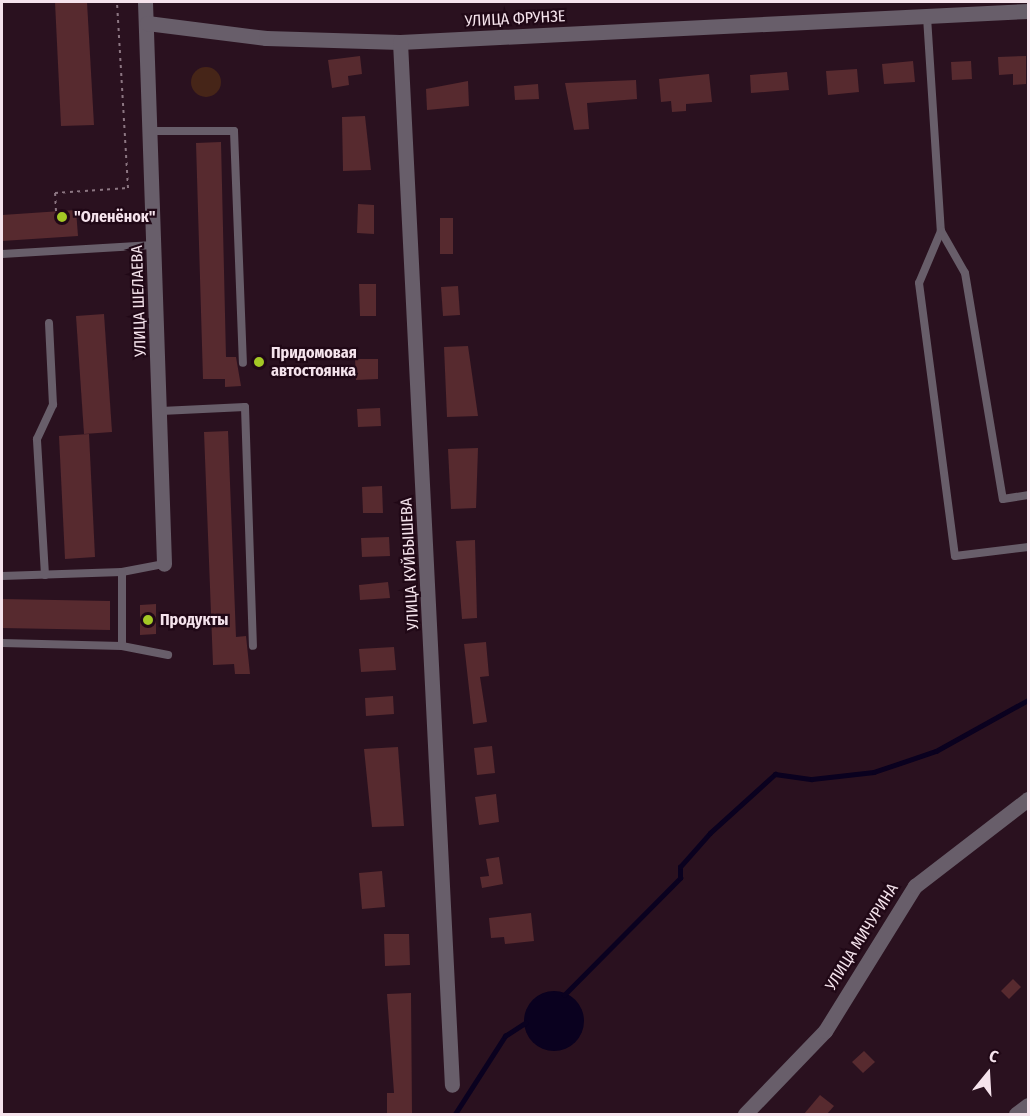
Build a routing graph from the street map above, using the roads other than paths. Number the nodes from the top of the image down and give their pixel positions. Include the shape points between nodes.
1 (145, 2) edge
2 (1029, 11) edge
3 (927, 17) junction
4 (147, 23) junction
5 (400, 42) junction
6 (152, 131) junction
7 (941, 231) junction
8 (154, 245) junction
9 (2, 254) edge
10 (49, 323) dead end
11 (243, 363) dead end
12 (161, 411) junction
13 (1029, 495) edge
14 (1029, 547) edge
15 (164, 564) joint
16 (122, 573) junction
17 (45, 575) junction
18 (2, 576) edge
19 (2, 643) edge
20 (122, 646) junction
21 (253, 646) dead end
22 (168, 655) dead end
23 (1029, 799) edge
24 (452, 1085) dead end
25 (1029, 1105) edge
26 (745, 1114) edge
27 (1016, 1114) edge

1 - 4 street, УЛИЦА ШЕЛАЕВА
2 - 3 street, УЛИЦА ФРУНЗЕ
3 - 5 street, УЛИЦА ФРУНЗЕ
3 - 7 lane
4 - 5 street, УЛИЦА ФРУНЗЕ via 266,38
4 - 6 street, УЛИЦА ШЕЛАЕВА
5 - 24 street, УЛИЦА КУЙБЫШЕВА
6 - 8 street, УЛИЦА ШЕЛАЕВА
6 - 11 lane via 234,131
7 - 13 lane via 965,273 1003,499
7 - 14 lane via 920,283 955,556
8 - 9 lane
8 - 12 street, УЛИЦА ШЕЛАЕВА
10 - 17 lane via 53,405 37,439
12 - 15 street, УЛИЦА ШЕЛАЕВА
12 - 21 lane via 245,407
15 - 16 lane
16 - 17 lane
16 - 20 lane
17 - 18 lane
19 - 20 lane
20 - 22 lane
23 - 26 street, УЛИЦА МИЧУРИНА via 915,886 825,1031
25 - 27 street

